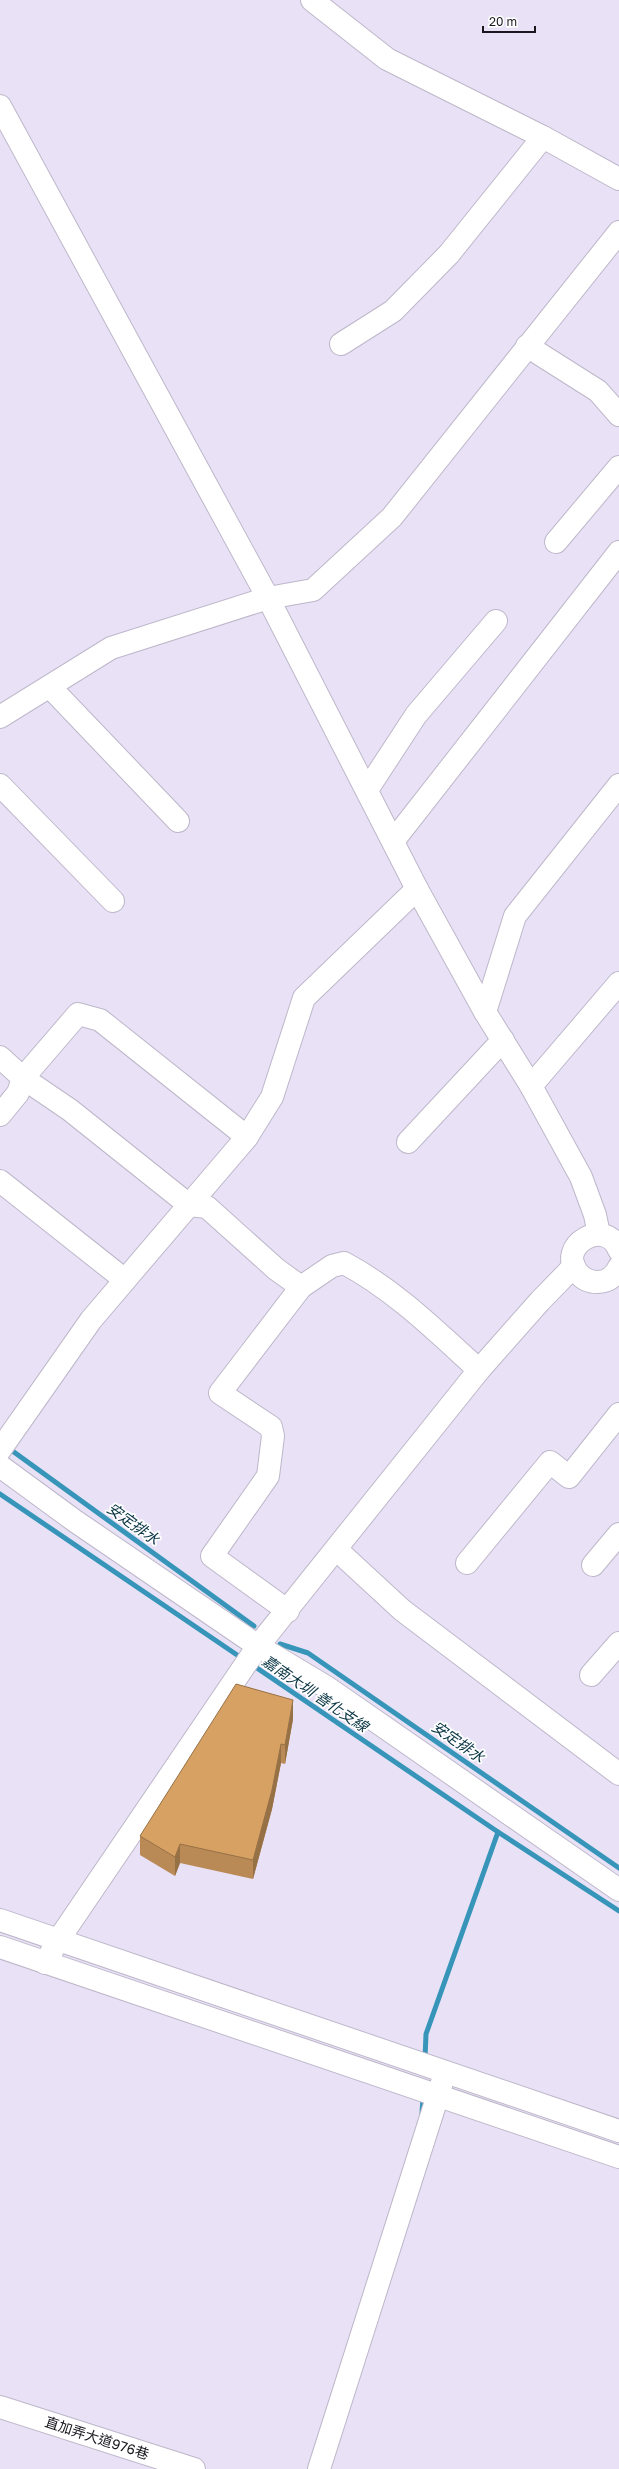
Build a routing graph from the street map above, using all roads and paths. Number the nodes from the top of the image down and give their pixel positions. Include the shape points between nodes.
1 (312, 0) edge
2 (0, 106) edge
3 (543, 137) junction
4 (619, 179) edge
5 (619, 232) edge
6 (341, 344) dead end
7 (527, 346) junction
8 (619, 415) edge
9 (619, 467) edge
10 (556, 542) dead end
11 (619, 552) edge
12 (268, 598) junction
13 (496, 621) dead end
14 (50, 687) junction
15 (0, 718) edge
16 (0, 785) edge
17 (619, 785) edge
18 (367, 790) junction
19 (178, 821) dead end
20 (394, 840) junction
21 (417, 889) junction
22 (113, 901) dead end
23 (619, 983) edge
24 (485, 1012) junction
25 (502, 1040) junction
26 (0, 1057) edge
27 (23, 1078) junction
28 (531, 1086) junction
29 (0, 1115) edge
30 (247, 1137) junction
31 (408, 1142) dead end
32 (0, 1181) edge
33 (188, 1205) junction
34 (599, 1234) junction
35 (619, 1250) edge
36 (574, 1266) junction
37 (616, 1277) edge
38 (125, 1280) junction
39 (301, 1287) junction
40 (480, 1370) junction
41 (619, 1414) edge
42 (6, 1442) edge
43 (0, 1466) edge
44 (619, 1534) edge
45 (336, 1550) junction
46 (467, 1563) dead end
47 (593, 1565) dead end
48 (288, 1611) junction
49 (619, 1642) edge
50 (256, 1649) junction
51 (590, 1675) dead end
52 (619, 1774) edge
53 (619, 1890) edge
54 (0, 1920) edge
55 (59, 1939) junction
56 (0, 1947) edge
57 (45, 1963) junction
58 (445, 2073) junction
59 (439, 2096) junction
60 (619, 2131) edge
61 (619, 2157) edge
62 (0, 2406) edge
63 (194, 2469) edge
64 (319, 2469) edge

1 - 3 street via 387,59
2 - 12 street
3 - 4 street
3 - 6 street via 449,254 393,311
5 - 7 street
7 - 8 street via 598,391
7 - 12 street via 392,517 313,590
9 - 10 street
11 - 20 street
12 - 14 street via 111,648
12 - 18 street
13 - 18 street via 416,715
14 - 15 street
14 - 19 street
16 - 22 street
17 - 24 street via 515,916
18 - 20 street
20 - 21 street
21 - 24 street
21 - 30 street via 304,998 272,1097
23 - 28 street
24 - 25 street
25 - 28 street
25 - 31 street
26 - 27 street
27 - 29 street via 18,1094
27 - 30 street via 78,1014 100,1020
27 - 33 street via 70,1110
28 - 34 street via 581,1178 595,1215
30 - 33 street
32 - 38 street
33 - 38 street
33 - 39 street via 207,1207 276,1269
34 - 35 street via 613,1241
34 - 36 street via 584,1238 578,1244 572,1258
36 - 37 street via 583,1278 589,1281 604,1281
36 - 40 street
38 - 42 street via 91,1320
39 - 40 street via 332,1266 344,1263 365,1274 423,1319
39 - 48 street via 220,1393 271,1427 273,1436 268,1476 212,1556
40 - 45 street
41 - 46 street via 569,1477 550,1462
43 - 50 street
44 - 47 street
45 - 48 street
45 - 52 street via 402,1610
48 - 50 street
49 - 51 street
50 - 53 street via 328,1688
50 - 55 street
54 - 55 street
55 - 57 street
55 - 58 street
56 - 57 street
57 - 59 street
58 - 59 street
58 - 60 street
59 - 61 street
59 - 64 street
62 - 63 street, 直加弄大道976巷

